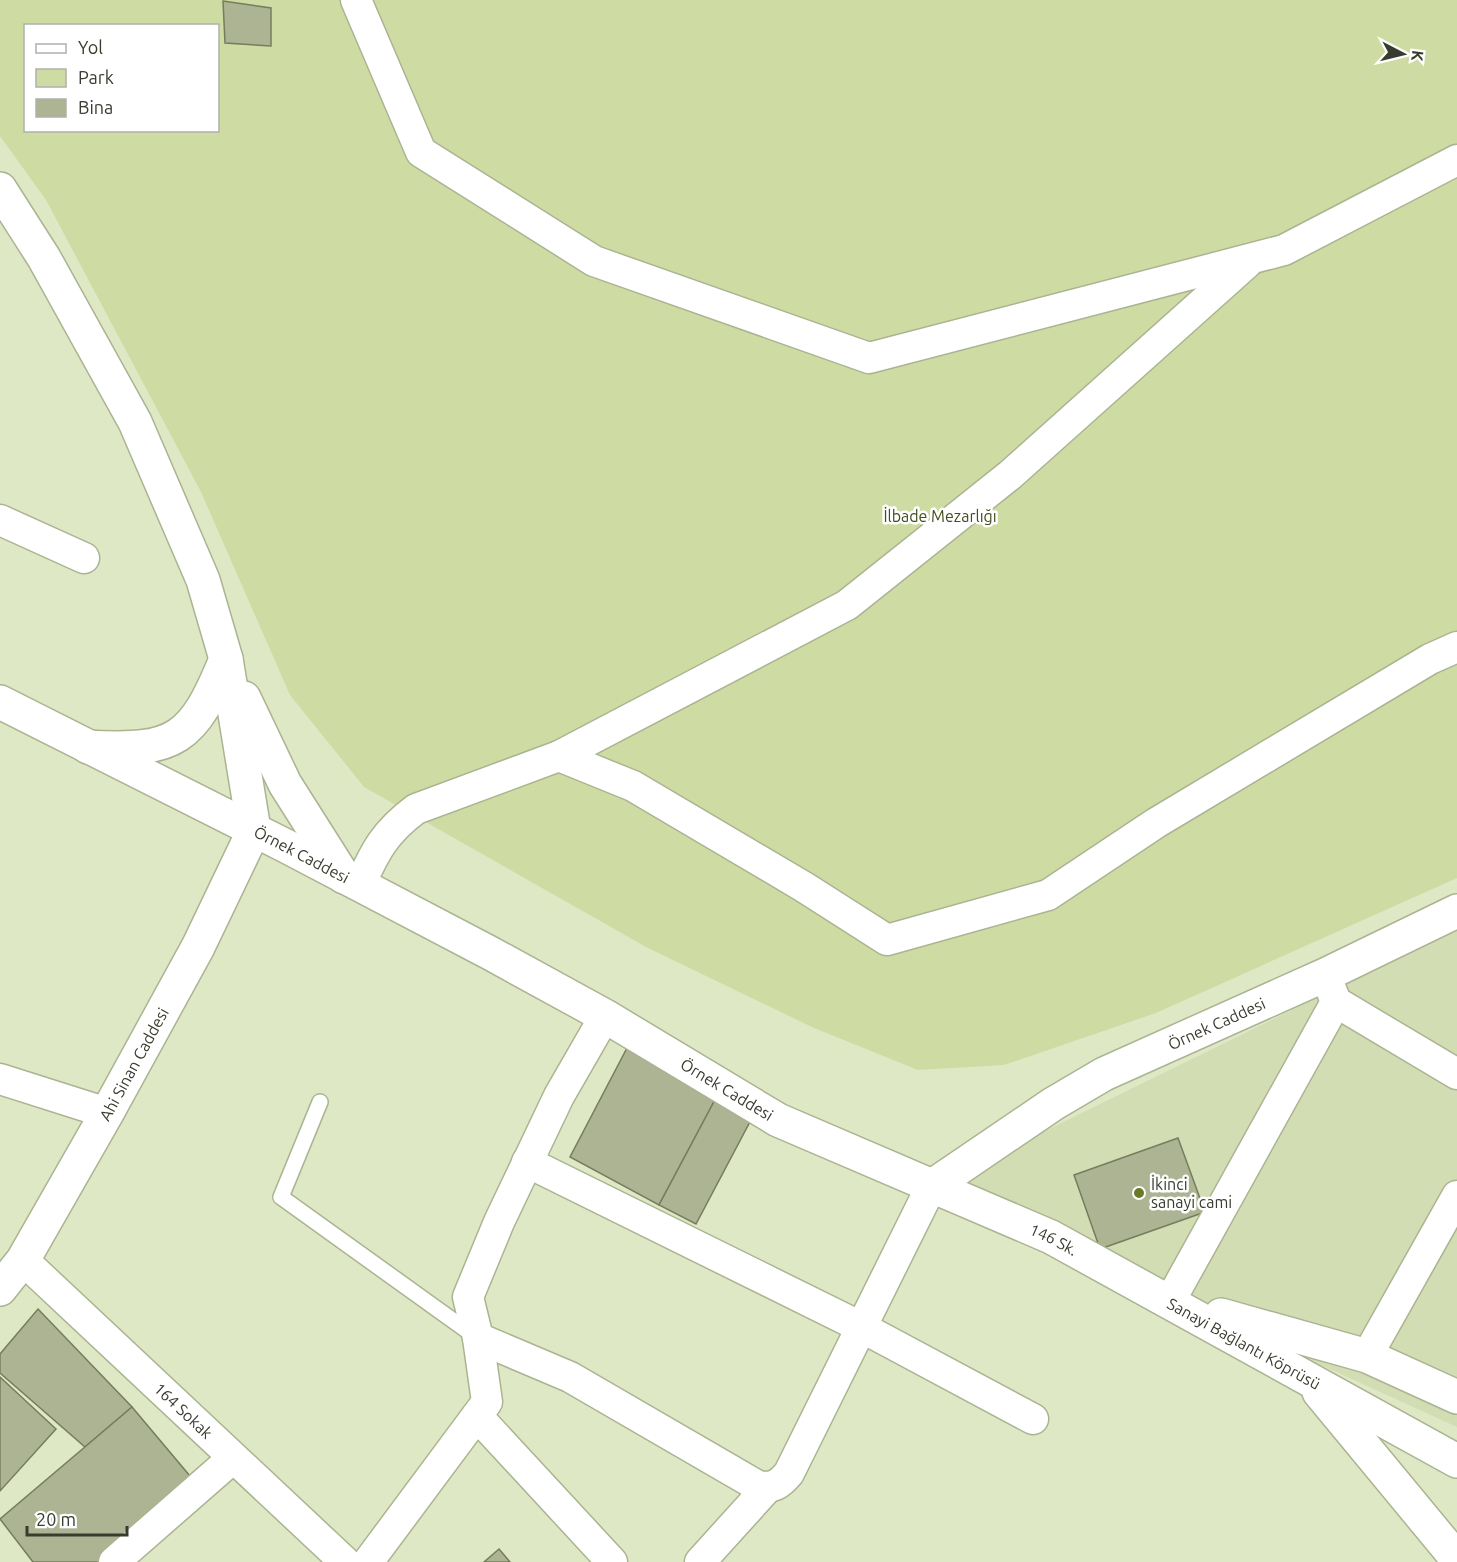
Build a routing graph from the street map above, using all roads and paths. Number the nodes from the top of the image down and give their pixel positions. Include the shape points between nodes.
1 (356, 0) edge
2 (1457, 160) edge
3 (0, 189) edge
4 (1252, 258) junction
5 (0, 520) edge
6 (84, 558) dead end
7 (1457, 647) edge
8 (226, 659) junction
9 (0, 702) edge
10 (88, 747) junction
11 (559, 756) junction
12 (254, 830) junction
13 (352, 881) junction
14 (1457, 911) edge
15 (1330, 989) junction
16 (605, 1016) junction
17 (1457, 1074) edge
18 (0, 1079) edge
19 (320, 1102) dead end
20 (106, 1113) junction
21 (527, 1162) junction
22 (931, 1187) junction
23 (1457, 1196) edge
24 (23, 1260) junction
25 (0, 1289) edge
26 (1170, 1301) junction
27 (861, 1327) junction
28 (478, 1338) junction
29 (1367, 1356) junction
30 (1306, 1377) junction
31 (1457, 1397) edge
32 (477, 1416) junction
33 (1033, 1419) dead end
34 (234, 1458) junction
35 (1457, 1461) edge
36 (778, 1480) junction
37 (1457, 1559) edge
38 (114, 1562) edge
39 (345, 1562) edge
40 (368, 1562) edge
41 (612, 1562) edge
42 (700, 1562) edge

1 - 4 street via 421,152 594,261 868,358
2 - 4 street via 1284,250
3 - 8 main road via 44,258 135,422 203,580
4 - 11 street via 1010,475 847,605
5 - 6 street
7 - 11 street via 1430,659 1156,823 1048,895 887,940 633,786
8 - 10 main road via 212,694 192,726 171,741 148,747
8 - 12 main road
8 - 13 main road via 285,784
9 - 10 main road, Örnek Caddesi
10 - 12 main road, Örnek Caddesi
11 - 13 street via 416,809 396,823
12 - 13 main road, Örnek Caddesi
12 - 20 main road, Ahi Sinan Caddesi via 198,947
13 - 16 main road, Örnek Caddesi
14 - 15 main road, Örnek Caddesi
15 - 17 street
15 - 22 main road, Örnek Caddesi via 1104,1074
15 - 26 street
16 - 21 street
16 - 22 main road, Örnek Caddesi via 778,1120
18 - 20 street
19 - 28 lane via 281,1197
20 - 24 main road, Ahi Sinan Caddesi
21 - 27 street
21 - 28 street via 468,1297
22 - 26 main road, 146 Sk. via 1051,1237
22 - 27 street
23 - 29 street
24 - 25 main road, Ahi Sinan Caddesi
24 - 34 street, 164 Sokak
26 - 29 main road, Sanayi Bağlantı Köprüsü
26 - 30 main road, Sanayi Bağlantı Köprüsü
27 - 33 street
27 - 36 street
28 - 32 street via 487,1402
28 - 36 street via 570,1377 758,1486
29 - 31 main road, Sanayi Bağlantı Köprüsü
30 - 35 main road, Sanayi Bağlantı Köprüsü
30 - 37 main road
32 - 40 street
32 - 41 street
34 - 38 street
34 - 39 street, 164 Sokak
36 - 42 street

